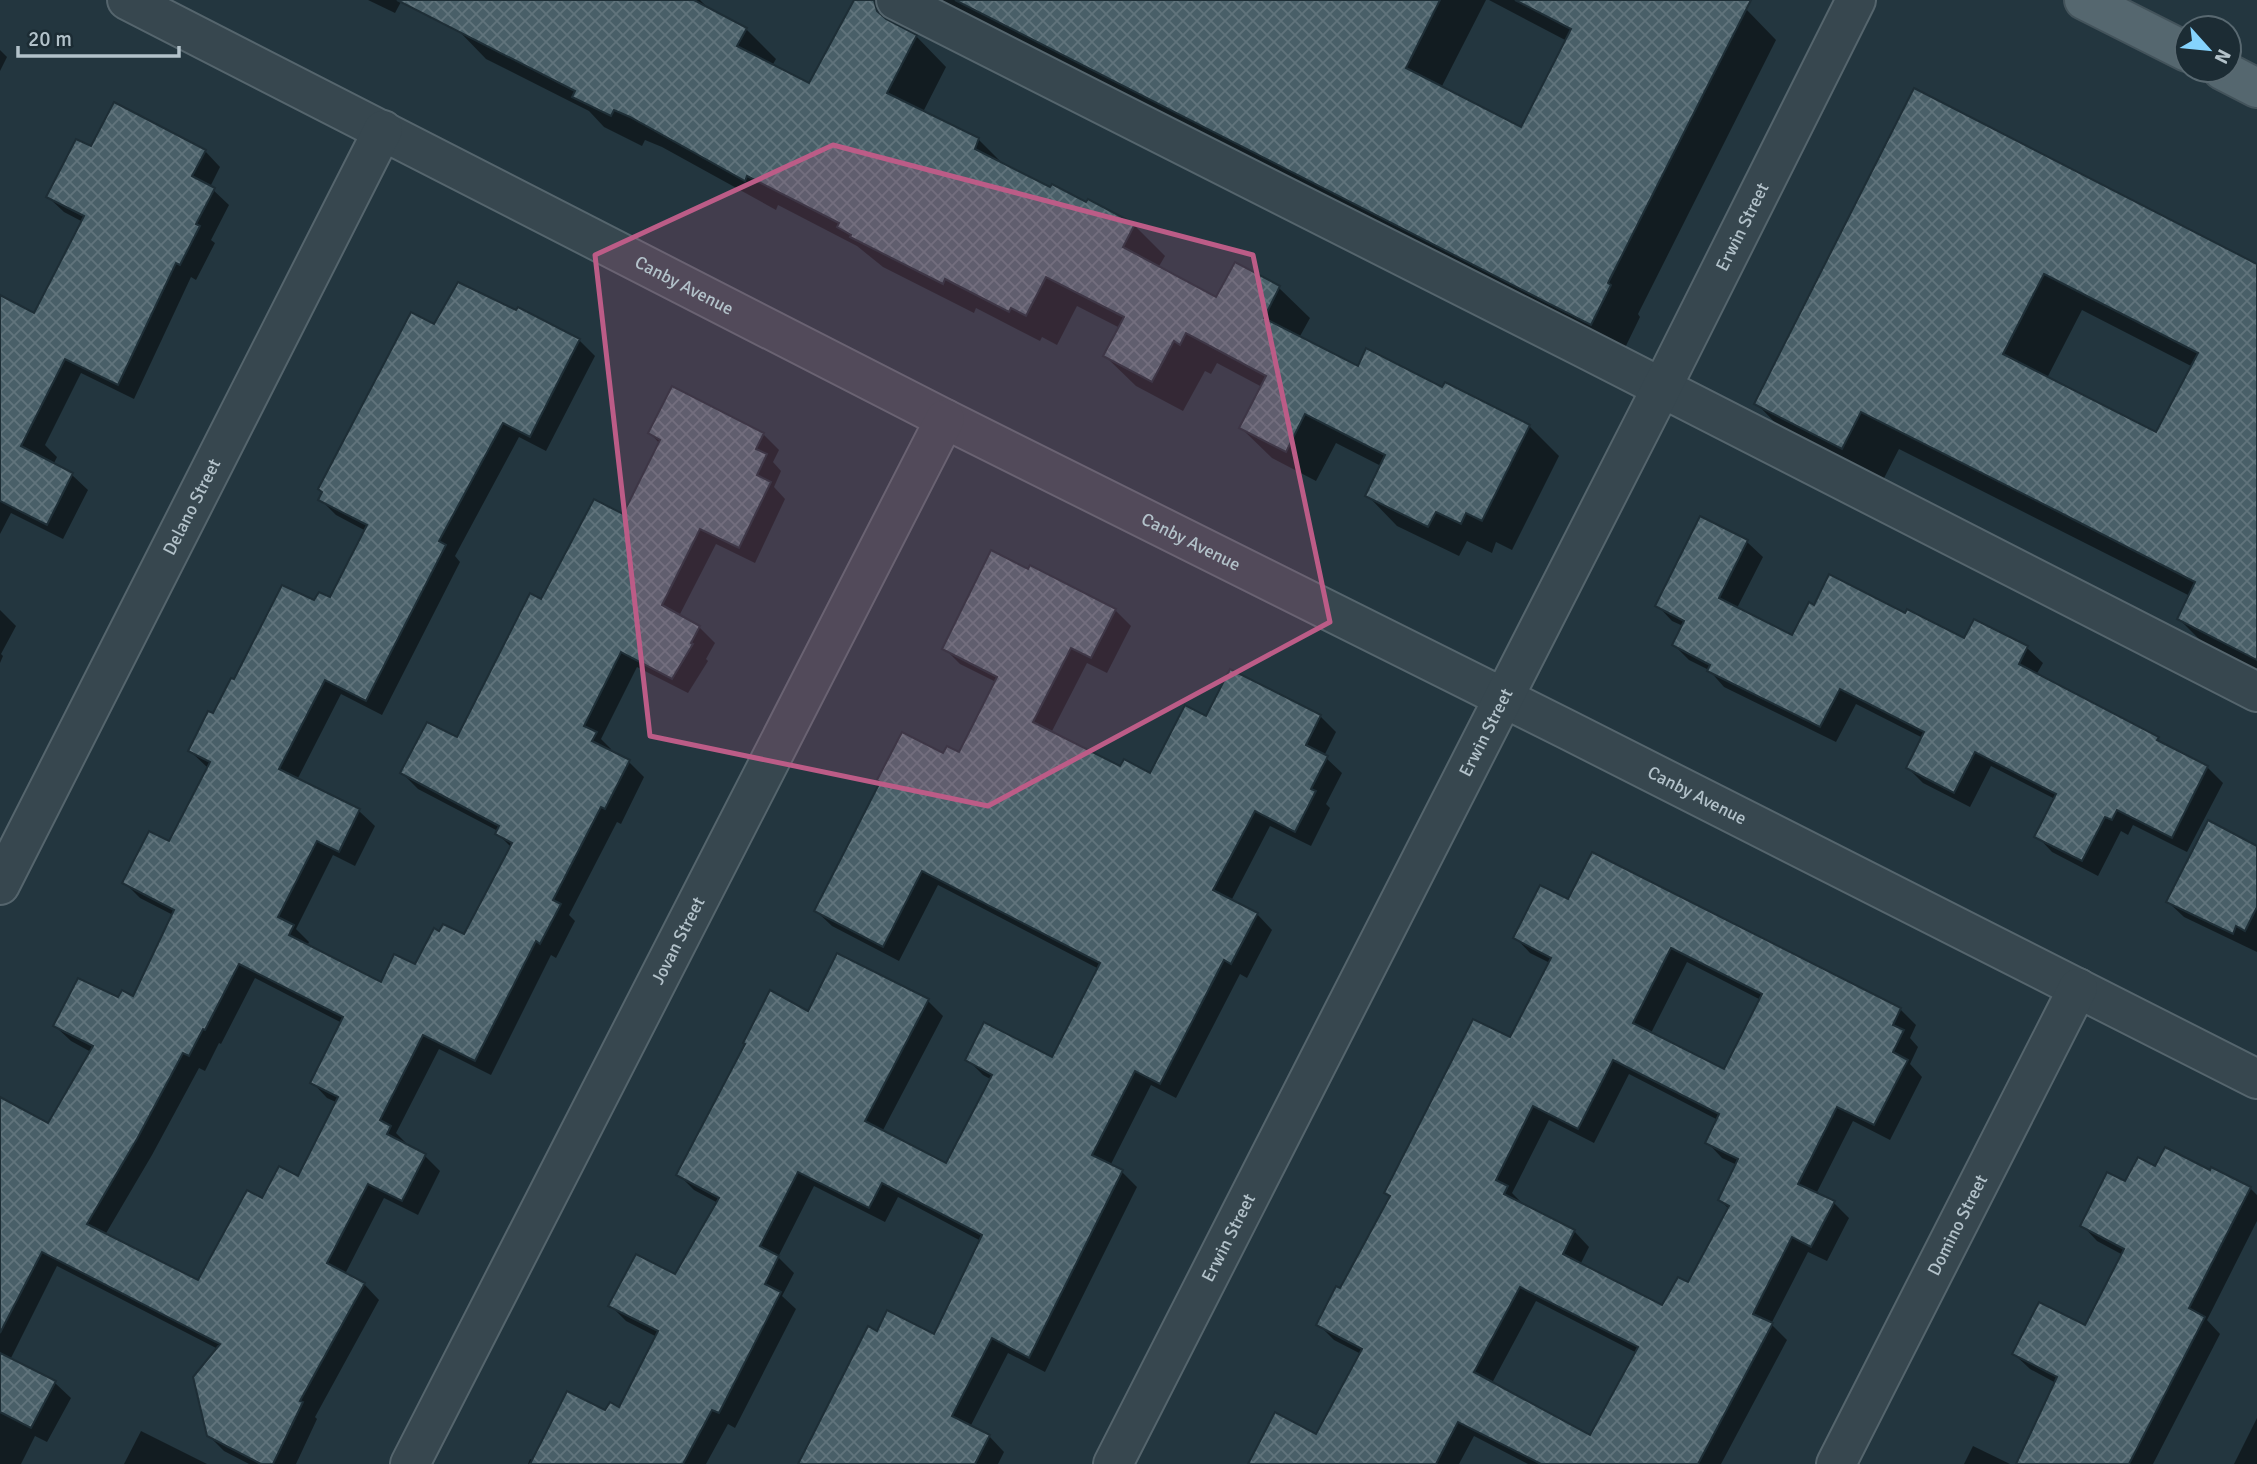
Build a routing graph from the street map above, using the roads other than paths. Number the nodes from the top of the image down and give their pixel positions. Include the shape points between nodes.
1 (127, 0) edge
2 (897, 0) edge
3 (1856, 0) edge
4 (2084, 0) edge
5 (2173, 45) edge
6 (383, 130) junction
7 (1661, 387) junction
8 (945, 419) junction
9 (2257, 692) edge
10 (1502, 698) junction
11 (0, 885) edge
12 (2078, 988) junction
13 (2257, 1079) edge
14 (410, 1464) edge
15 (1113, 1464) edge
16 (1836, 1464) edge

1 - 6 street, Canby Avenue
2 - 7 street
3 - 7 street, Erwin Street
4 - 5 main road
6 - 8 street, Canby Avenue
6 - 11 street, Delano Street
7 - 9 street
7 - 10 street, Erwin Street
8 - 10 street, Canby Avenue
8 - 14 street, Jovan Street
10 - 12 street, Canby Avenue
10 - 15 street, Erwin Street
12 - 13 street, Canby Avenue
12 - 16 street, Domino Street

